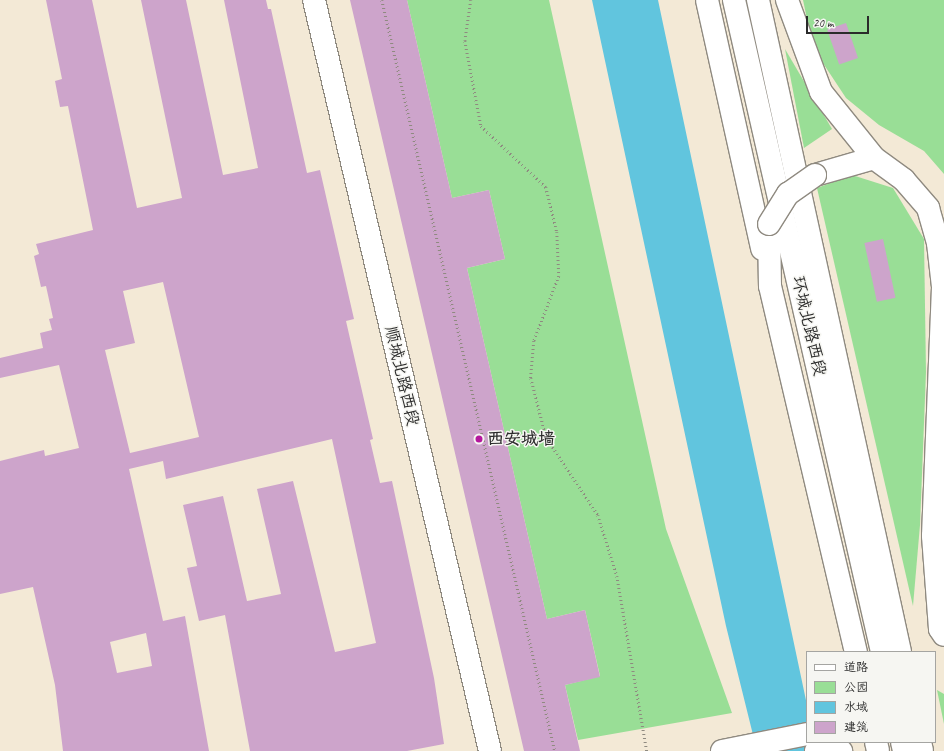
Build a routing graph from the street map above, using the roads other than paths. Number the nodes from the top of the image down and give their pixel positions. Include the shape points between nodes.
1 (314, 0) edge
2 (707, 0) edge
3 (734, 0) edge
4 (758, 0) edge
5 (787, 0) edge
6 (874, 158) junction
7 (770, 286) junction
8 (848, 620) junction
9 (944, 635) edge
10 (848, 651) edge
11 (856, 651) edge
12 (882, 651) edge
13 (900, 651) edge
14 (806, 734) edge
15 (726, 750) edge
16 (490, 751) edge

1 - 16 main road, 顺城北路西段
2 - 7 main road
3 - 12 main road, 环城北路西段
4 - 13 main road, 环城北路西段
5 - 6 main road via 821,92
6 - 7 main road, bridge via 815,175 788,194 769,224
6 - 9 main road via 904,180 928,208 938,243 943,287 933,536 940,629
7 - 8 main road
8 - 10 main road
8 - 11 main road
14 - 15 main road

